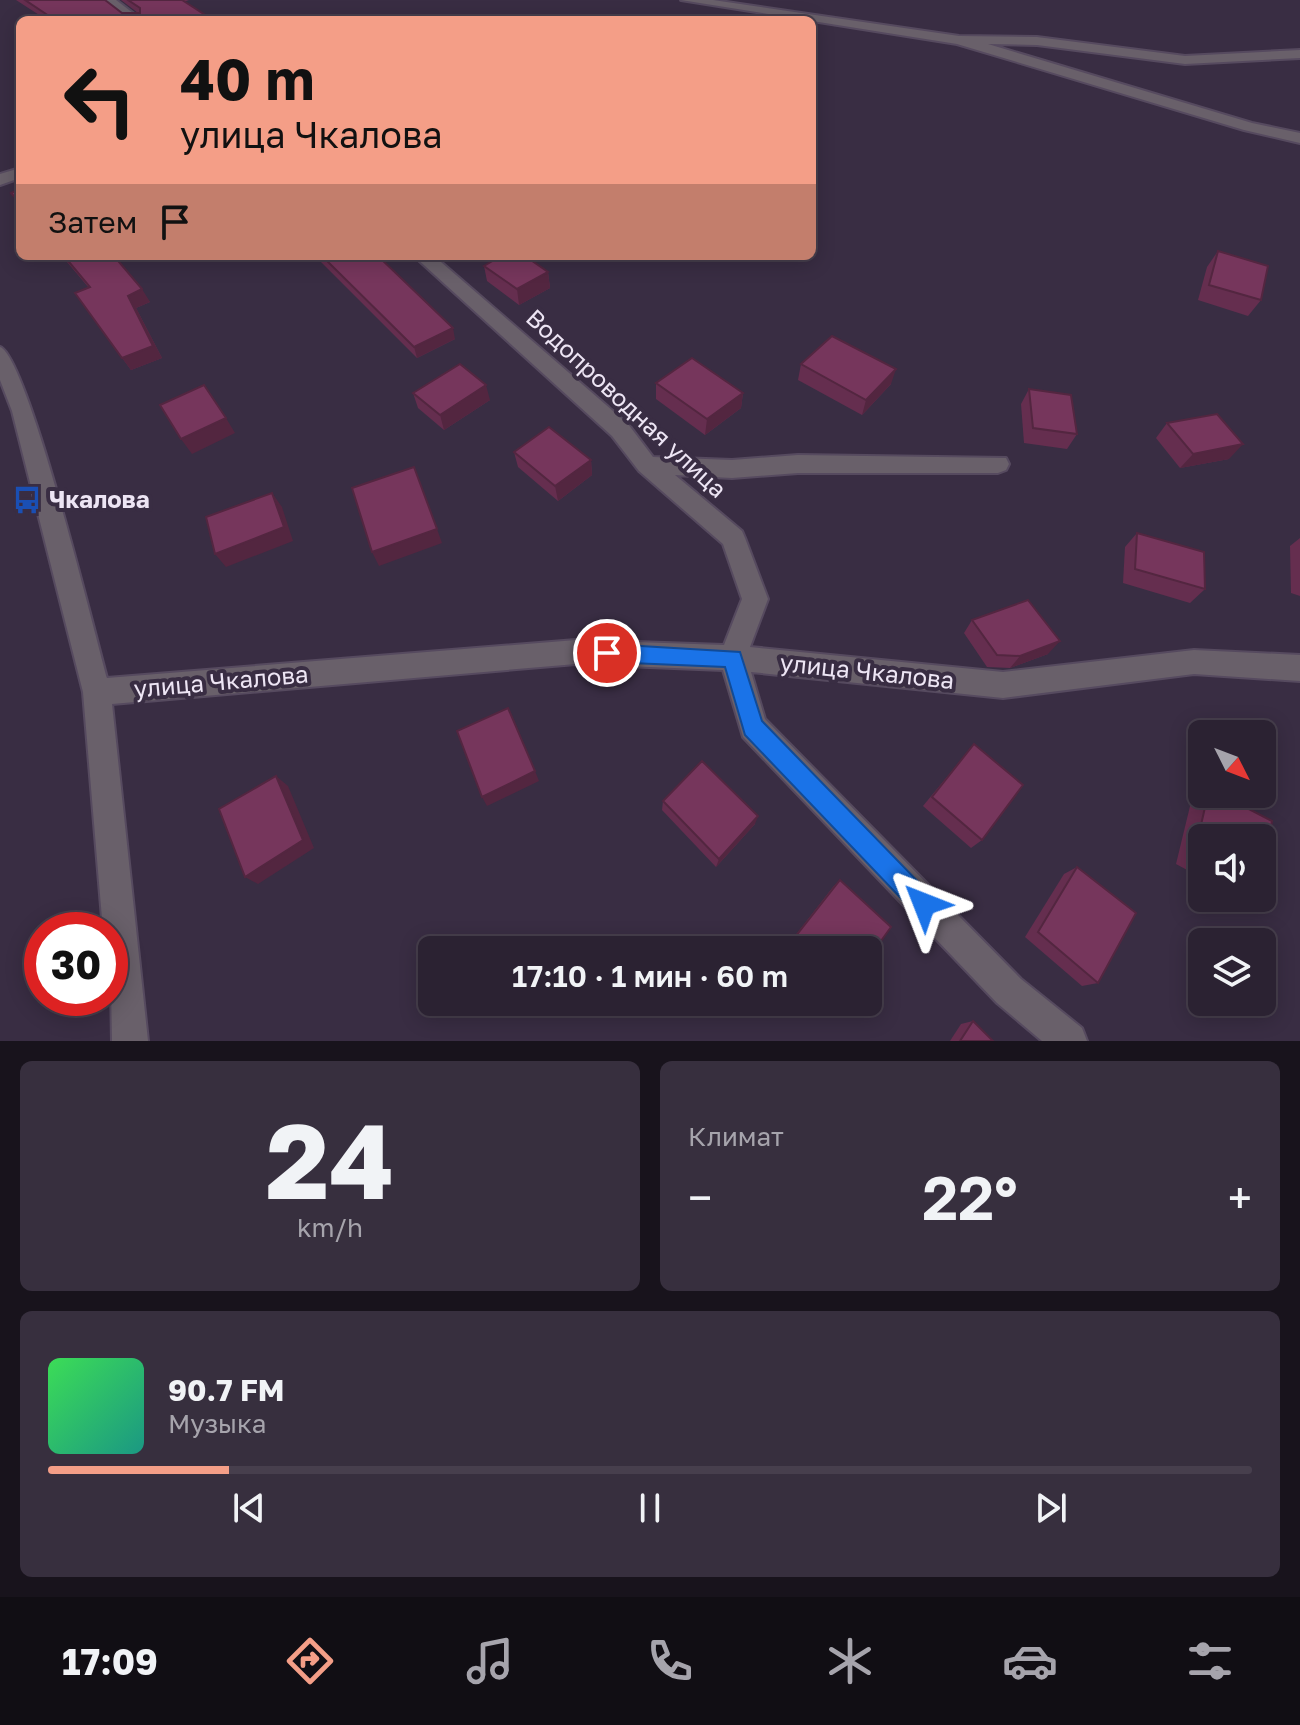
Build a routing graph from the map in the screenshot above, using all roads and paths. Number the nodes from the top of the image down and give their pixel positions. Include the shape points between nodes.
1 (108, 0) edge
2 (687, 0) edge
3 (130, 16) edge
4 (796, 16) edge
5 (816, 19) edge
6 (959, 40) junction
7 (1300, 54) edge
8 (1300, 138) edge
9 (428, 260) edge
10 (0, 354) edge
11 (998, 464) dead end
12 (647, 465) junction
13 (733, 658) junction
14 (1300, 668) edge
15 (97, 692) junction
16 (130, 1041) edge
17 (1069, 1041) edge

1 - 3 street
2 - 4 street
5 - 6 street
6 - 7 street via 1037,41 1185,60
6 - 8 street
9 - 12 street, Водопроводная улица via 620,430
10 - 15 street via 23,411
11 - 12 street via 732,469
12 - 13 street, Водопроводная улица via 733,538 755,599
13 - 14 street, улица Чкалова via 1003,685 1194,662
13 - 15 street, улица Чкалова via 576,652
13 - 17 street via 753,727 1009,991
15 - 16 street

